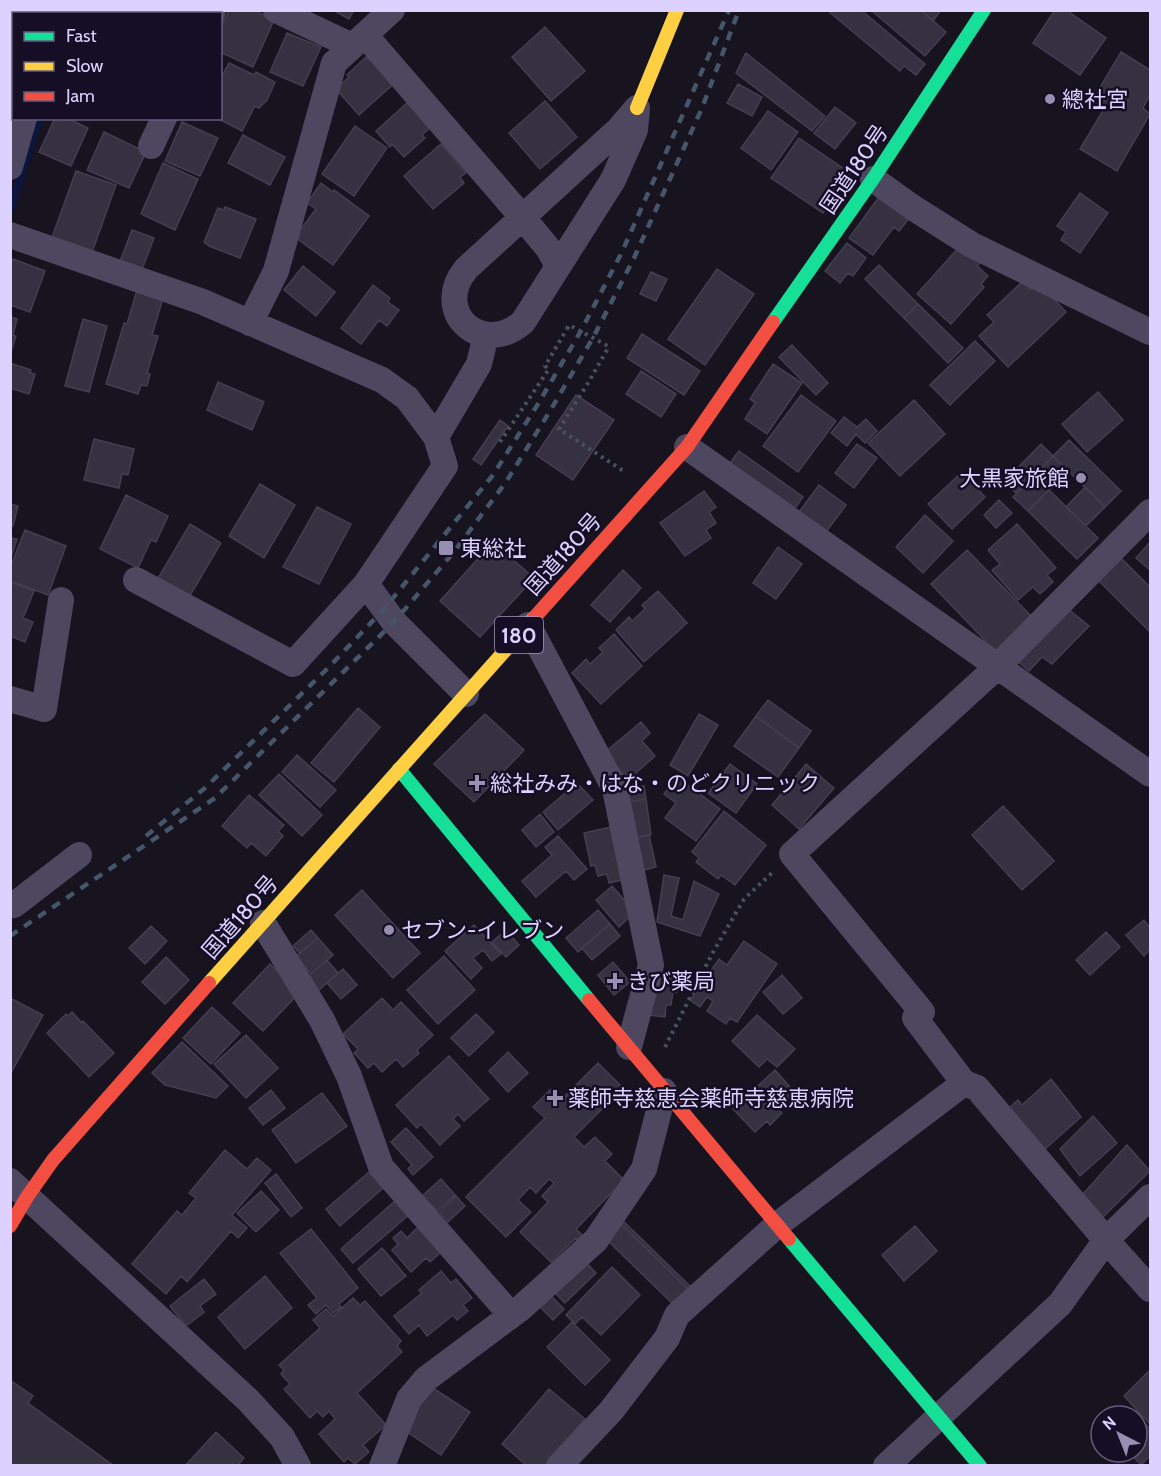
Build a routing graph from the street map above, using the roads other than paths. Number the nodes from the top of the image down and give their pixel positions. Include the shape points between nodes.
1 (276, 10) edge
2 (392, 10) edge
3 (677, 10) edge
4 (984, 10) edge
5 (359, 41) junction
6 (637, 108) junction
7 (23, 120) edge
8 (163, 120) edge
9 (151, 146) dead end
10 (10, 167) edge
11 (873, 179) junction
12 (523, 218) junction
13 (11, 235) edge
14 (558, 266) junction
15 (250, 323) junction
16 (1150, 332) edge
17 (486, 335) junction
18 (436, 437) junction
19 (687, 447) junction
20 (1150, 512) edge
21 (136, 580) dead end
22 (366, 584) junction
23 (61, 600) dead end
24 (528, 625) junction
25 (997, 667) junction
26 (466, 694) junction
27 (11, 703) edge
28 (399, 769) junction
29 (1150, 774) edge
30 (79, 855) dead end
31 (10, 903) edge
32 (263, 923) junction
33 (629, 1047) junction
34 (657, 1082) junction
35 (964, 1083) junction
36 (19, 1189) edge
37 (1150, 1197) edge
38 (10, 1226) edge
39 (777, 1226) junction
40 (1106, 1240) junction
41 (1150, 1289) edge
42 (511, 1315) junction
43 (938, 1417) junction
44 (298, 1466) edge
45 (382, 1466) edge
46 (560, 1466) edge
47 (886, 1466) edge
48 (980, 1466) edge

1 - 5 street
2 - 5 street
3 - 6 main road
4 - 11 main road, 国道180号 / 180
5 - 12 street
5 - 15 street via 334,63 276,271
6 - 12 street via 620,129
6 - 14 street via 635,130 613,180
7 - 10 street
8 - 9 street
11 - 16 street via 972,245
11 - 19 main road, 国道180号 / 180
12 - 14 street
12 - 17 street via 465,269 455,288 454,306 461,320
13 - 15 street via 203,302
14 - 17 street via 523,322 505,334
15 - 18 street via 382,380 407,398
17 - 18 street via 479,364
18 - 22 street via 445,466
19 - 24 main road, 国道180号 / 180
19 - 25 street
20 - 25 street
21 - 22 street via 293,664
22 - 26 street via 394,622
23 - 27 street via 44,710
24 - 26 main road, 国道180号 / 180
24 - 33 street via 615,789 651,965
25 - 29 street
25 - 35 street via 792,854 922,1011 915,1018
26 - 28 main road, 国道180号 / 180
28 - 32 main road, 国道180号 / 180
28 - 33 main road
30 - 31 street via 14,904
32 - 36 main road, 国道180号 / 180 via 53,1160
32 - 42 street via 322,1020 349,1076 381,1167
33 - 34 main road
34 - 39 main road
34 - 42 street via 644,1169 596,1240
35 - 39 street
35 - 40 street via 977,1088
36 - 38 main road, 国道180号 / 180
36 - 44 street via 248,1400 282,1437
37 - 40 street
39 - 43 main road
39 - 46 street via 677,1315 667,1338 625,1393
40 - 41 street
40 - 43 street via 1060,1304
42 - 45 street via 426,1378 409,1399
43 - 47 street
43 - 48 main road

